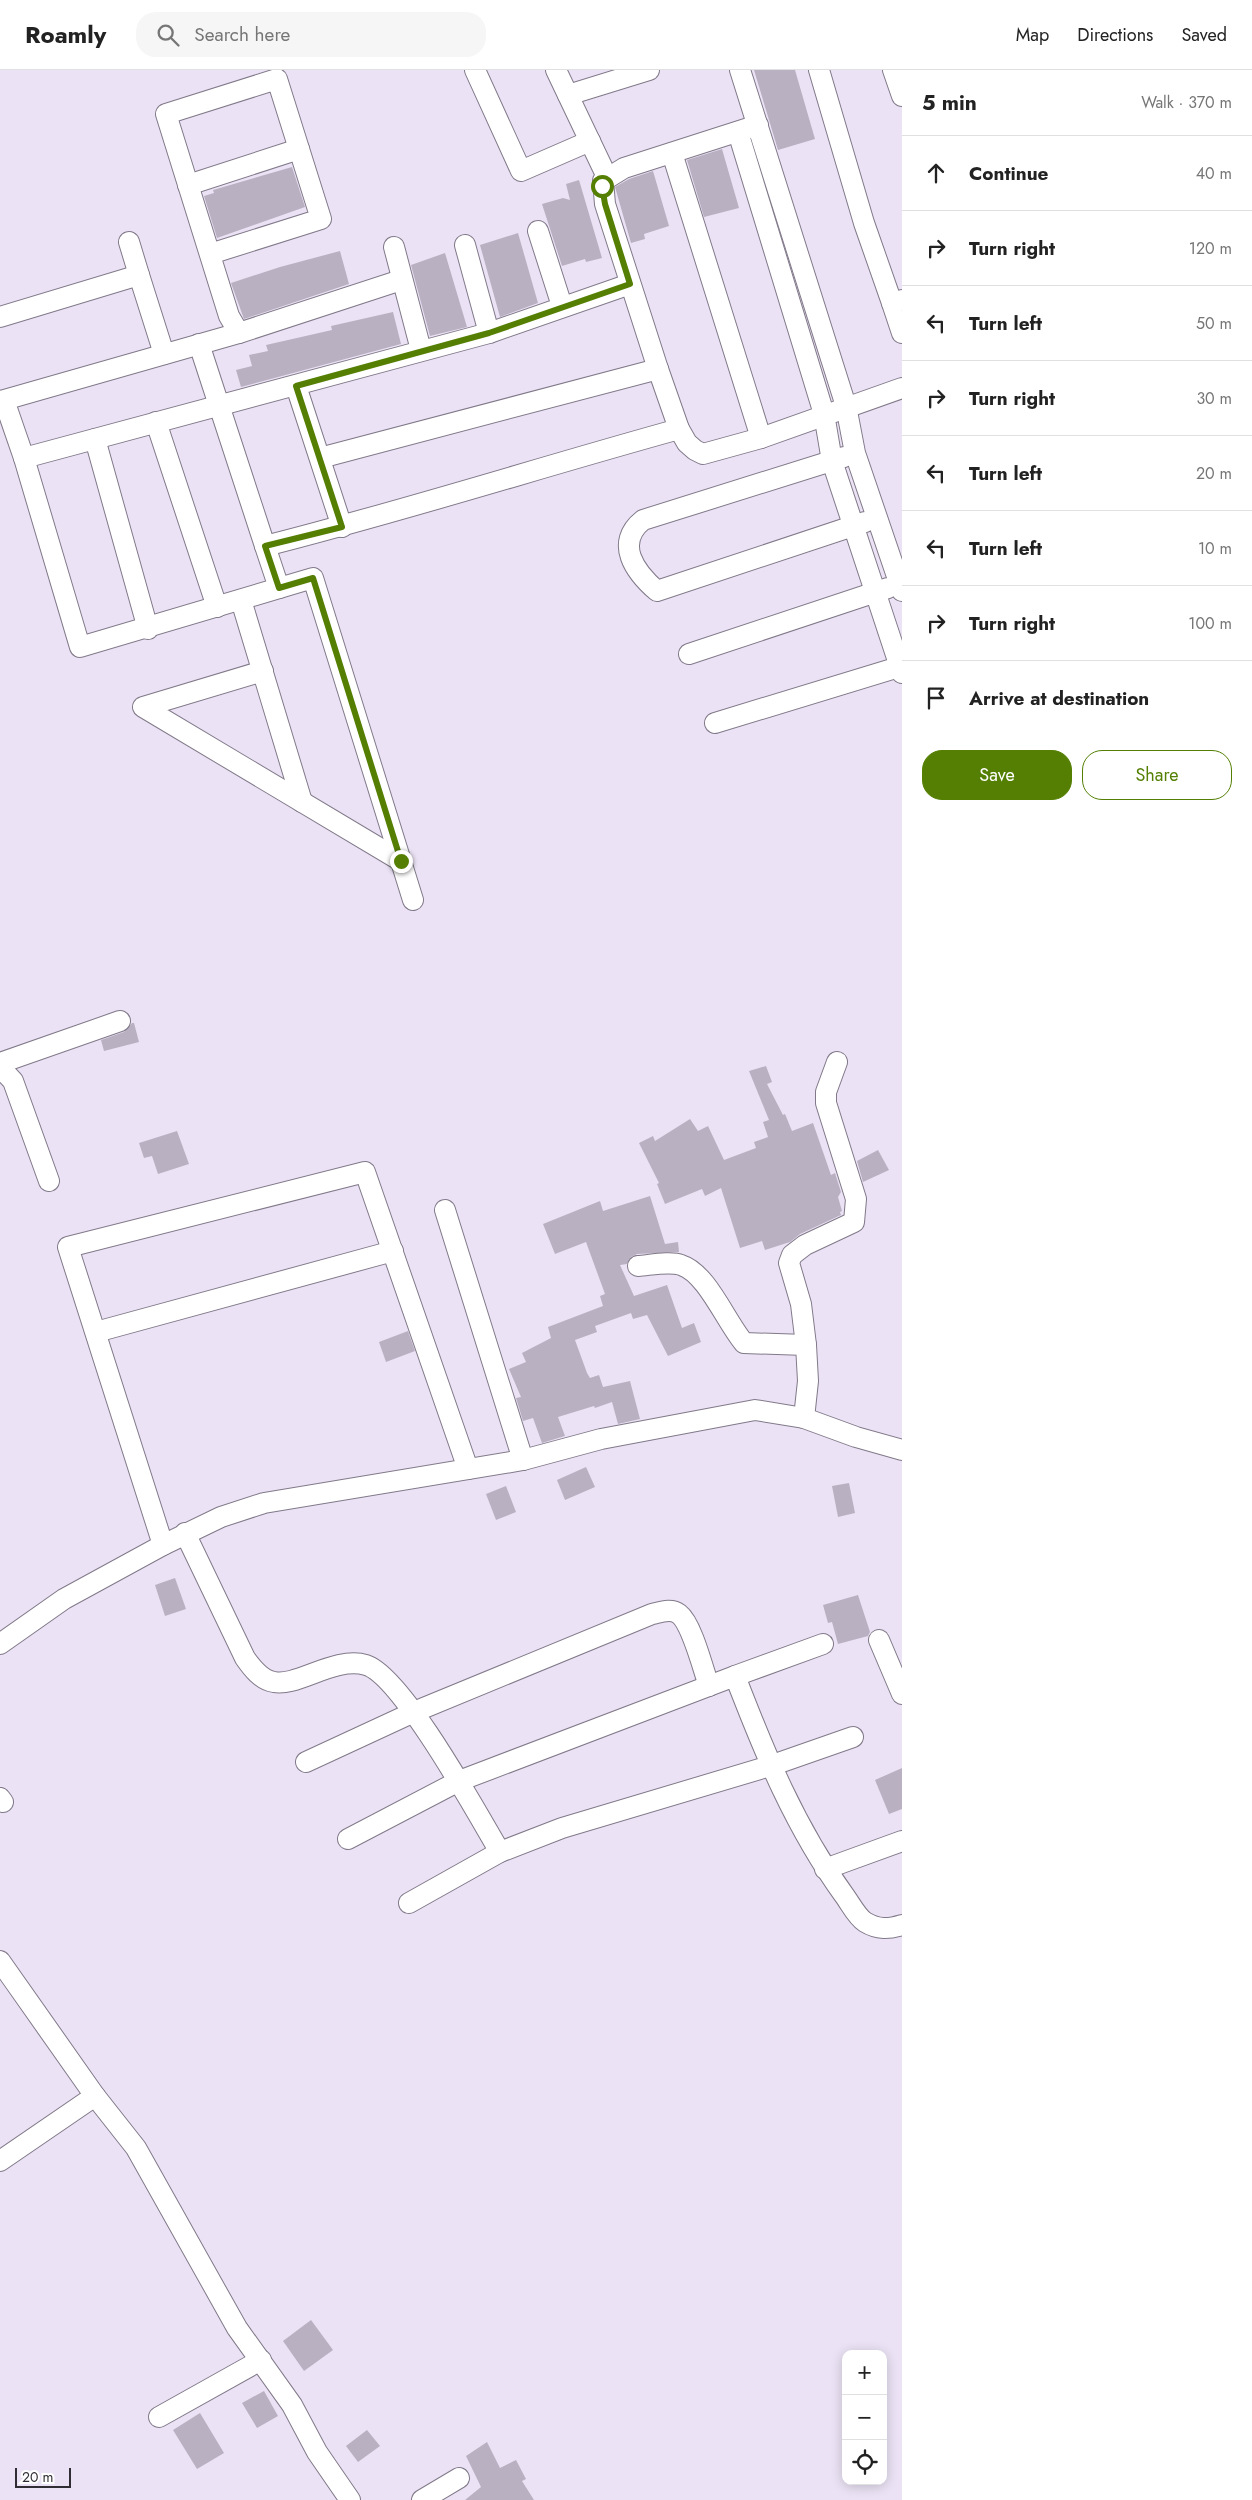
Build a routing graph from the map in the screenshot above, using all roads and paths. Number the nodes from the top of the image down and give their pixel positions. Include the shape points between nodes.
1 (475, 70) edge
2 (556, 70) edge
3 (740, 70) edge
4 (819, 70) edge
5 (893, 70) edge
6 (644, 71) edge
7 (568, 95) junction
8 (902, 96) edge
9 (758, 125) junction
10 (738, 132) junction
11 (590, 141) junction
12 (299, 149) junction
13 (672, 153) junction
14 (607, 177) junction
15 (188, 186) junction
16 (538, 231) dead end
17 (129, 242) dead end
18 (465, 246) dead end
19 (394, 247) dead end
20 (210, 254) junction
21 (139, 275) junction
22 (401, 280) junction
23 (630, 284) junction
24 (897, 302) edge
25 (562, 306) junction
26 (0, 317) edge
27 (239, 333) junction
28 (489, 333) junction
29 (902, 333) edge
30 (199, 344) junction
31 (421, 350) junction
32 (164, 354) junction
33 (658, 369) junction
34 (296, 386) junction
35 (902, 388) edge
36 (2, 395) edge
37 (218, 405) junction
38 (846, 406) junction
39 (824, 414) junction
40 (156, 422) junction
41 (679, 429) junction
42 (761, 438) junction
43 (95, 439) junction
44 (855, 453) junction
45 (24, 458) junction
46 (320, 458) junction
47 (832, 461) junction
48 (877, 518) junction
49 (853, 526) junction
50 (342, 527) junction
51 (265, 546) junction
52 (279, 588) junction
53 (901, 588) edge
54 (876, 592) junction
55 (241, 600) junction
56 (217, 607) junction
57 (148, 629) junction
58 (689, 654) dead end
59 (901, 669) edge
60 (263, 671) junction
61 (715, 723) dead end
62 (302, 802) junction
63 (401, 861) junction
64 (413, 900) dead end
65 (120, 1021) dead end
66 (837, 1062) dead end
67 (0, 1063) edge
68 (0, 1067) edge
69 (49, 1181) dead end
70 (445, 1210) dead end
71 (394, 1251) junction
72 (638, 1266) dead end
73 (96, 1332) junction
74 (806, 1345) junction
75 (804, 1418) junction
76 (902, 1450) edge
77 (523, 1460) junction
78 (468, 1469) junction
79 (185, 1534) junction
80 (163, 1545) junction
81 (880, 1640) dead end
82 (0, 1644) edge
83 (823, 1644) dead end
84 (735, 1676) junction
85 (709, 1686) junction
86 (902, 1694) edge
87 (414, 1712) junction
88 (853, 1737) dead end
89 (306, 1762) dead end
90 (770, 1766) junction
91 (459, 1781) junction
92 (348, 1839) dead end
93 (902, 1842) edge
94 (500, 1852) junction
95 (825, 1869) junction
96 (408, 1904) dead end
97 (902, 1925) edge
98 (0, 1961) edge
99 (95, 2096) junction
100 (0, 2161) edge
101 (261, 2360) junction
102 (159, 2417) dead end
103 (458, 2478) dead end
104 (350, 2500) edge
105 (422, 2500) edge

1 - 11 street via 521,171
2 - 7 street
3 - 9 street
4 - 24 street via 864,223
5 - 8 street
6 - 7 street
7 - 11 street
9 - 10 street
9 - 38 street
10 - 13 street
10 - 39 street
11 - 14 street
12 - 15 street
12 - 15 street via 276,78 166,114
12 - 20 street via 321,219
13 - 14 street via 624,168
13 - 42 street
14 - 23 street via 602,186 605,204
15 - 20 street
16 - 25 street
17 - 21 street
18 - 28 street
19 - 22 street
20 - 27 street via 229,316
21 - 26 street
21 - 32 street
22 - 27 street
22 - 31 street
23 - 25 street
23 - 33 street
24 - 29 street
25 - 28 street
27 - 30 street
28 - 31 street
30 - 32 street
30 - 37 street
31 - 34 street
32 - 36 street
33 - 41 street
33 - 46 street
34 - 37 street
34 - 46 street
35 - 38 street
36 - 45 street
37 - 40 street
37 - 51 street
38 - 39 street
38 - 44 street
39 - 42 street
39 - 47 street
40 - 43 street
40 - 56 street
41 - 42 street via 687,443 703,454
41 - 50 street
43 - 45 street
43 - 57 street
44 - 47 street
44 - 48 street
45 - 57 street via 80,647
46 - 50 street
47 - 49 street
47 - 49 street via 643,520 635,526 628,548 646,582 657,591
48 - 49 street
48 - 53 street
49 - 54 street
50 - 51 street
51 - 52 street
52 - 55 street
52 - 63 street via 313,578
53 - 54 street
54 - 58 street
54 - 59 street
55 - 56 street
55 - 60 street
56 - 57 street
59 - 61 street
60 - 62 street
60 - 62 street via 143,707
62 - 63 street
63 - 64 street
65 - 67 street
66 - 74 street via 826,1092 826,1104 856,1206 854,1222 792,1254 789,1263 801,1304
68 - 69 street via 13,1081
70 - 77 street
71 - 73 street
71 - 73 street via 365,1172 68,1247
71 - 78 street
72 - 74 street via 680,1264 694,1272 744,1343
73 - 80 street
74 - 75 street via 808,1381
75 - 76 street via 856,1438
75 - 77 street via 755,1410 738,1412 601,1439
77 - 78 street
78 - 79 street via 264,1503 221,1517
79 - 80 street
79 - 87 street via 245,1658 257,1673 273,1682 287,1681 344,1664 366,1665 383,1677
80 - 82 street via 64,1599
81 - 86 street
83 - 84 street
84 - 85 street
84 - 90 street
85 - 87 street via 686,1624 679,1614 668,1610
85 - 91 street
87 - 89 street
87 - 91 street
88 - 90 street
90 - 94 street via 562,1828
90 - 95 street
91 - 92 street
91 - 94 street
93 - 95 street
94 - 96 street
95 - 97 street via 864,1922 890,1929
98 - 99 street
99 - 100 street
99 - 101 street via 152,2174 203,2270 237,2328
101 - 102 street
101 - 104 street
103 - 105 street

